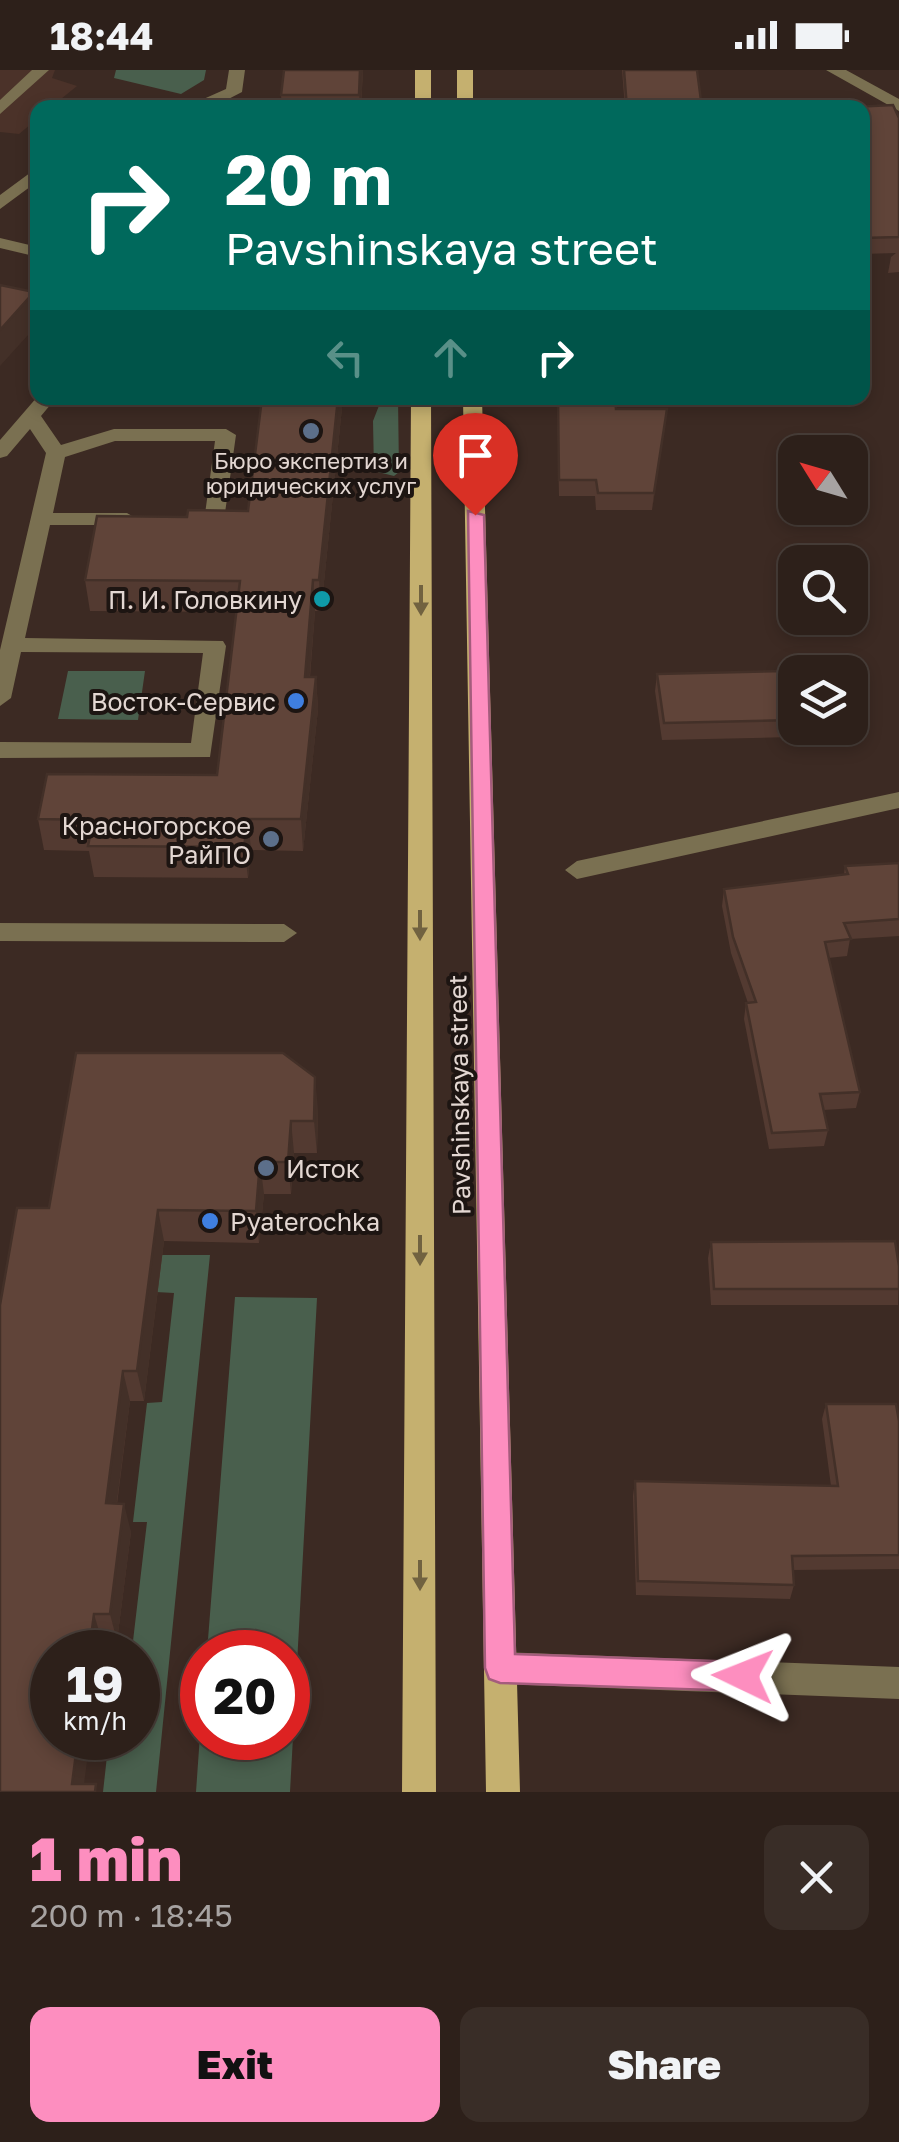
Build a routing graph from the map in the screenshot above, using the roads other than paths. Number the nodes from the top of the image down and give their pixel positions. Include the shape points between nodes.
1 (40, 70) edge
2 (237, 70) edge
3 (423, 70) edge
4 (466, 70) edge
5 (834, 70) edge
6 (215, 100) edge
7 (423, 100) edge
8 (465, 100) edge
9 (899, 106) edge
10 (0, 109) edge
11 (30, 179) edge
12 (0, 204) edge
13 (0, 243) edge
14 (30, 250) edge
15 (40, 405) edge
16 (421, 405) edge
17 (472, 405) edge
18 (30, 416) junction
19 (0, 452) edge
20 (56, 453) junction
21 (40, 519) junction
22 (12, 645) junction
23 (0, 698) edge
24 (0, 750) edge
25 (899, 800) edge
26 (577, 870) dead end
27 (0, 932) edge
28 (284, 933) dead end
29 (500, 1668) junction
30 (899, 1683) edge
31 (419, 1792) edge
32 (502, 1792) edge

1 - 10 street
2 - 6 street via 234,92
3 - 7 main road
4 - 8 main road
5 - 9 street
11 - 12 street
13 - 14 street
15 - 18 street
16 -> 31 main road, Pavshinskaya street
17 - 29 main road, Pavshinskaya street
18 - 19 street
18 - 20 street
20 - 21 street
20 - 21 street via 114,435 226,435 214,520
21 - 22 street
22 - 23 street
22 - 24 street via 215,646 202,752
25 - 26 street
27 - 28 street
29 - 30 street
29 - 32 main road, Pavshinskaya street

